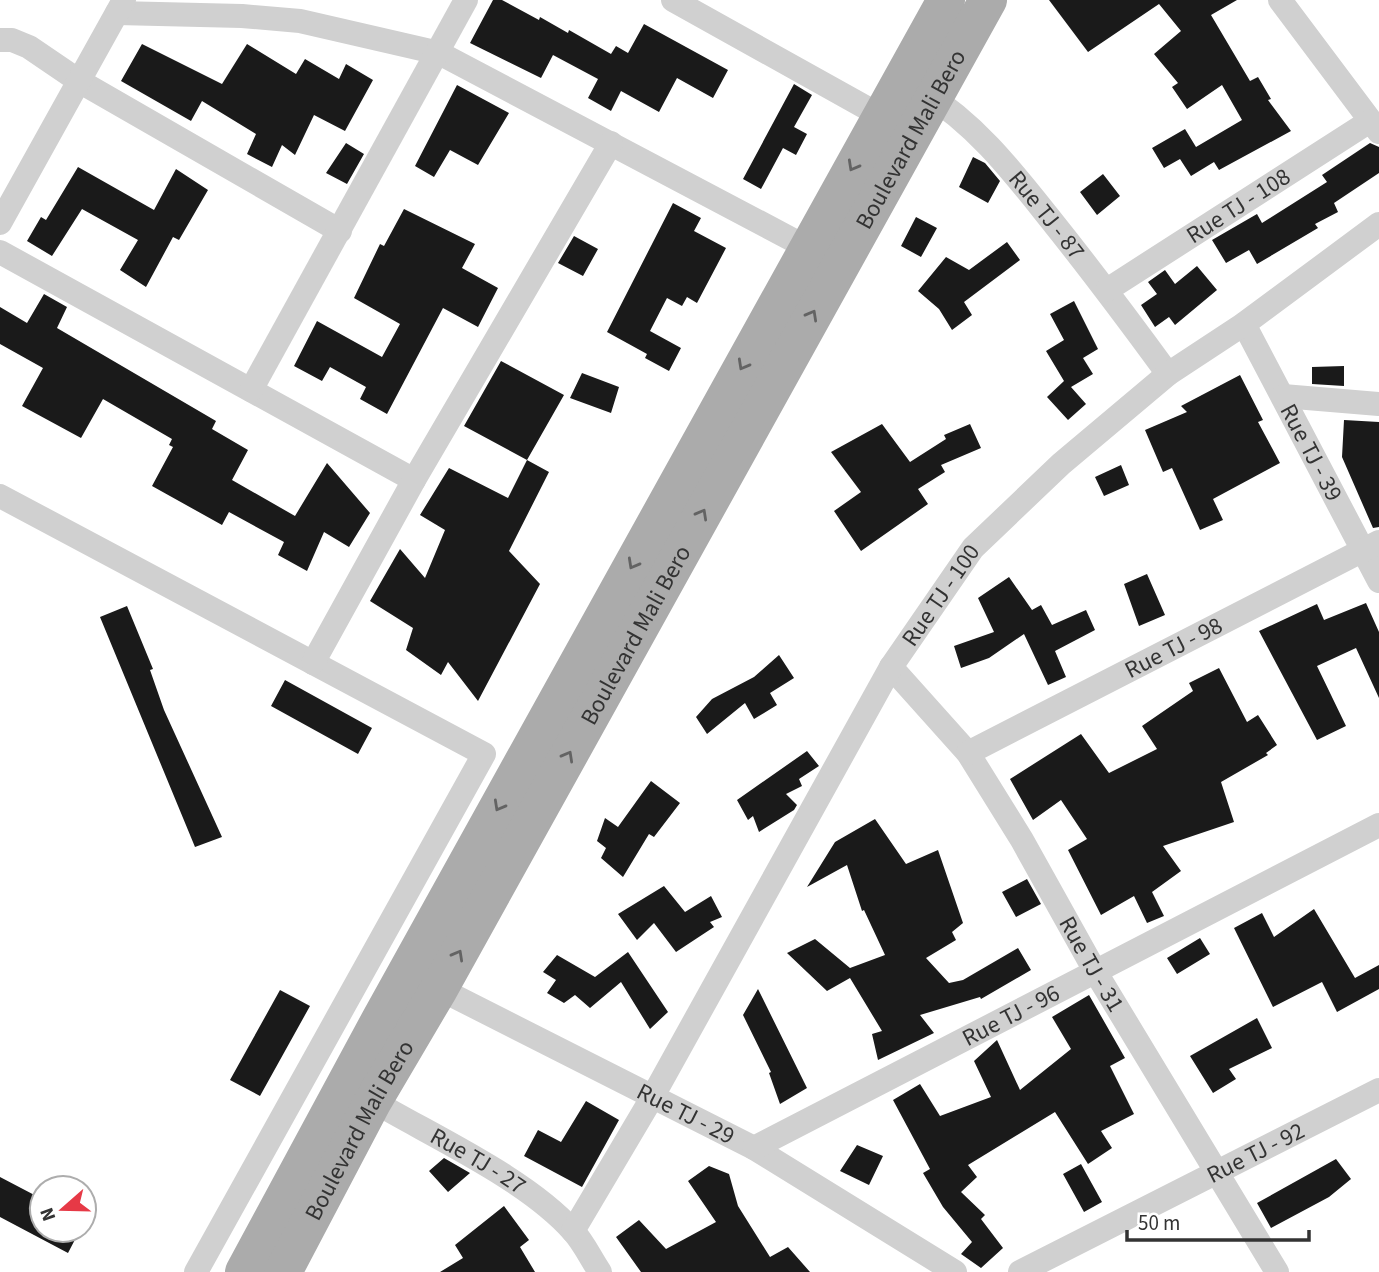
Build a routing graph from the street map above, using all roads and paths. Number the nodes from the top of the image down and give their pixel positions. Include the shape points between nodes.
1 (466, 0) edge
2 (673, 0) edge
3 (946, 0) edge
4 (988, 0) edge
5 (1280, 0) edge
6 (121, 6) edge
7 (0, 40) edge
8 (439, 53) junction
9 (79, 81) junction
10 (917, 88) junction
11 (881, 116) junction
12 (1375, 127) edge
13 (611, 143) junction
14 (0, 223) edge
15 (1379, 225) edge
16 (340, 231) junction
17 (808, 248) junction
18 (0, 252) edge
19 (1107, 290) junction
20 (1244, 324) junction
21 (1168, 374) junction
22 (251, 390) junction
23 (1283, 396) junction
24 (1379, 404) edge
25 (414, 480) junction
26 (0, 496) edge
27 (1370, 545) edge
28 (1379, 581) edge
29 (313, 663) junction
30 (891, 667) junction
31 (968, 753) junction
32 (1379, 825) edge
33 (1095, 971) junction
34 (423, 981) junction
35 (345, 1000) junction
36 (380, 1020) junction
37 (1379, 1090) edge
38 (653, 1096) junction
39 (373, 1101) junction
40 (754, 1148) junction
41 (1216, 1174) junction
42 (573, 1231) junction
43 (197, 1272) edge
44 (244, 1272) edge
45 (283, 1272) edge
46 (600, 1272) edge
47 (955, 1272) edge
48 (1020, 1272) edge
49 (1277, 1272) edge

1 - 8 street
2 - 11 street
3 - 10 main road, Boulevard Mali Bero
4 - 10 main road, Boulevard Mali Bero
5 - 12 street
6 - 8 street via 300,21
6 - 9 street
7 - 9 street via 30,47
8 - 13 street
8 - 16 street
9 - 14 street
9 - 16 street
10 - 11 main road, Boulevard Mali Bero
10 - 19 street, Rue TJ - 87 via 970,125 998,154
34 -> 10 main road, Boulevard Mali Bero
11 -> 17 main road, Boulevard Mali Bero
12 - 19 street, Rue TJ - 108
13 - 17 street
13 - 25 street
15 - 20 street, Rue TJ - 100
16 - 22 street
17 -> 34 main road, Boulevard Mali Bero
18 - 22 street
19 - 21 street, Rue TJ - 87
20 - 21 street, Rue TJ - 100
20 - 23 street, Rue TJ - 39
21 - 30 street, Rue TJ - 100 via 988,532
22 - 25 street
23 - 24 street
23 - 27 street, Rue TJ - 39
25 - 29 street
26 - 29 street
27 - 28 street, Rue TJ - 39
27 - 31 street, Rue TJ - 98
29 - 35 street via 484,754
30 - 31 street, Rue TJ - 31
30 - 38 street, Rue TJ - 100
31 - 33 street, Rue TJ - 31
32 - 33 street, Rue TJ - 96
33 - 40 street, Rue TJ - 96
33 - 41 street, Rue TJ - 31
34 - 36 main road, Boulevard Mali Bero
34 - 38 street, Rue TJ - 29
34 - 39 main road, Boulevard Mali Bero
35 - 36 street
35 - 43 street
36 - 44 main road, Boulevard Mali Bero
37 - 41 street, Rue TJ - 92
38 - 40 street, Rue TJ - 29
38 - 42 street
39 - 42 street, Rue TJ - 27 via 513,1182
39 - 45 main road, Boulevard Mali Bero
40 - 47 street, Rue TJ - 29
41 - 48 street, Rue TJ - 92
41 - 49 street, Rue TJ - 31
42 - 46 street, Rue TJ - 27

